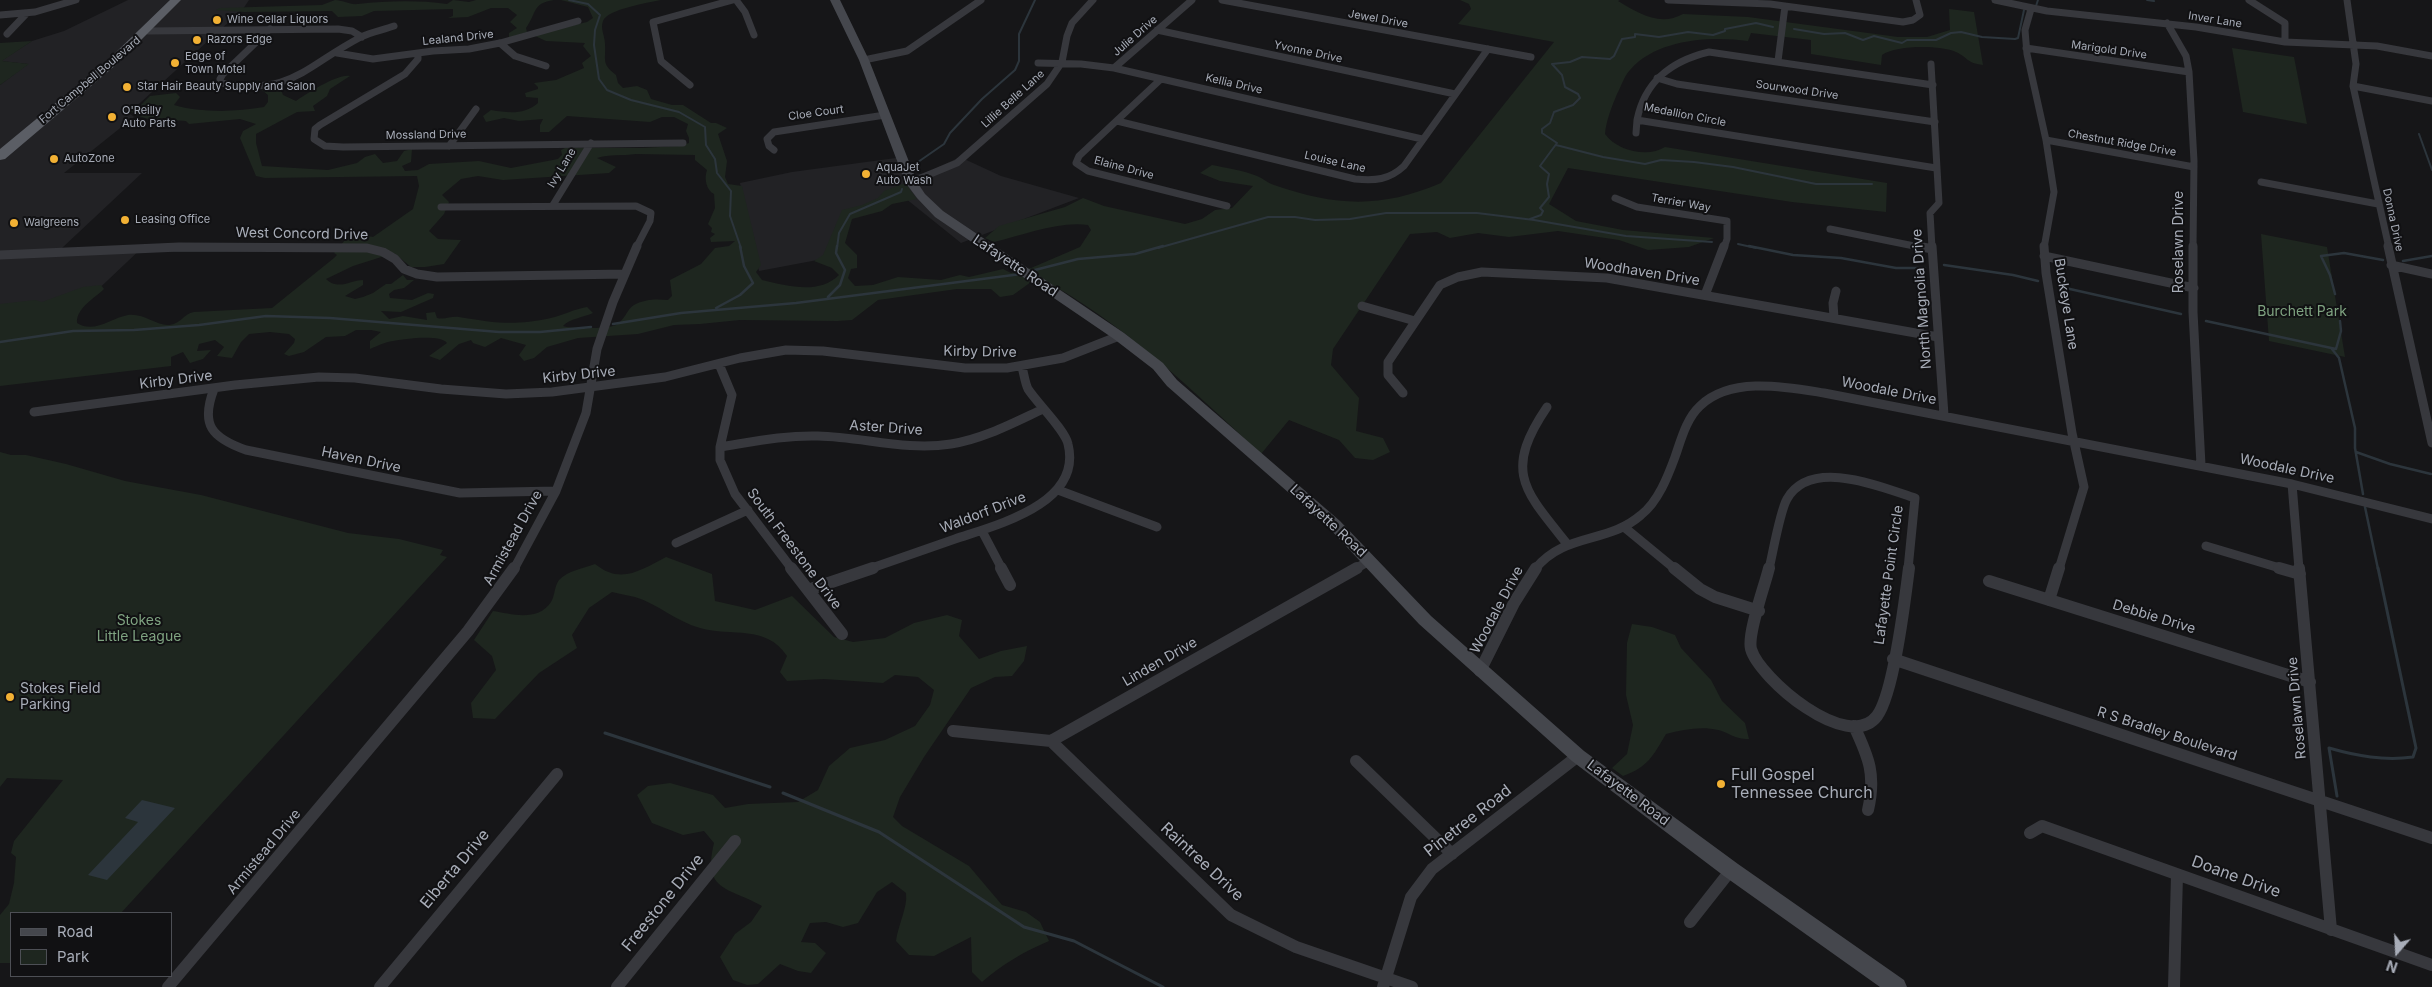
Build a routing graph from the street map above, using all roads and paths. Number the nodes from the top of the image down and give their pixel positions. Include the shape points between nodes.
1 (76, 0) edge
2 (176, 0) edge
3 (735, 0) edge
4 (835, 0) edge
5 (981, 0) edge
6 (1093, 0) edge
7 (1192, 0) edge
8 (1222, 0) edge
9 (1668, 0) edge
10 (1995, 0) edge
11 (2249, 0) edge
12 (2347, 0) edge
13 (1279, 2) dead end
14 (1917, 3) edge
15 (1786, 6) junction
16 (1273, 9) junction
17 (2031, 9) junction
18 (27, 13) junction
19 (0, 15) edge
20 (578, 21) dead end
21 (2167, 23) junction
22 (394, 26) dead end
23 (270, 29) junction
24 (1157, 30) junction
25 (148, 31) junction
26 (7, 34) dead end
27 (754, 36) dead end
28 (362, 37) junction
29 (2285, 42) junction
30 (500, 43) junction
31 (2353, 45) junction
32 (2026, 48) junction
33 (1488, 49) junction
34 (418, 53) junction
35 (337, 54) junction
36 (2432, 56) edge
37 (1531, 57) dead end
38 (864, 60) junction
39 (1778, 61) junction
40 (1038, 63) dead end
41 (1063, 64) junction
42 (1931, 64) dead end
43 (546, 66) dead end
44 (1114, 68) junction
45 (2189, 72) junction
46 (1657, 78) junction
47 (1160, 79) junction
48 (690, 85) dead end
49 (1933, 85) junction
50 (2353, 86) junction
51 (1455, 94) junction
52 (2432, 101) edge
53 (476, 109) dead end
54 (884, 115) junction
55 (1638, 120) junction
56 (1117, 121) junction
57 (1935, 122) junction
58 (1636, 133) dead end
59 (1422, 139) junction
60 (2046, 140) junction
61 (591, 143) junction
62 (683, 143) dead end
63 (449, 146) junction
64 (774, 150) dead end
65 (0, 156) edge
66 (2194, 167) junction
67 (1936, 168) junction
68 (911, 182) junction
69 (2261, 182) dead end
70 (1615, 198) dead end
71 (2378, 204) junction
72 (553, 205) junction
73 (1227, 206) dead end
74 (441, 207) dead end
75 (1830, 229) dead end
76 (1932, 249) junction
77 (0, 254) edge
78 (2044, 256) junction
79 (2391, 265) junction
80 (625, 274) junction
81 (2432, 274) edge
82 (2194, 288) junction
83 (1836, 291) dead end
84 (1705, 295) junction
85 (1362, 306) dead end
86 (1834, 318) junction
87 (1415, 321) junction
88 (1119, 336) junction
89 (1938, 337) junction
90 (719, 364) junction
91 (1022, 366) junction
92 (214, 389) junction
93 (589, 389) junction
94 (1403, 393) dead end
95 (1547, 407) dead end
96 (1043, 409) junction
97 (34, 412) dead end
98 (1944, 415) junction
99 (2074, 441) junction
100 (2432, 443) edge
101 (720, 447) junction
102 (2201, 466) junction
103 (2292, 484) junction
104 (1058, 490) junction
105 (556, 491) junction
106 (748, 510) junction
107 (2432, 519) edge
108 (1157, 527) dead end
109 (1624, 527) junction
110 (982, 530) junction
111 (676, 543) dead end
112 (1568, 545) junction
113 (2206, 546) dead end
114 (1370, 561) junction
115 (2300, 574) junction
116 (1990, 581) dead end
117 (1010, 585) dead end
118 (808, 590) junction
119 (2049, 600) junction
120 (1759, 611) junction
121 (842, 634) dead end
122 (1893, 659) junction
123 (1480, 672) junction
124 (2310, 682) junction
125 (1854, 726) junction
126 (953, 731) dead end
127 (1051, 741) junction
128 (1578, 756) junction
129 (1356, 761) dead end
130 (557, 774) dead end
131 (2321, 800) junction
132 (1868, 810) dead end
133 (2030, 832) dead end
134 (2432, 838) edge
135 (735, 841) dead end
136 (1452, 854) junction
137 (1731, 870) junction
138 (2177, 875) junction
139 (1690, 922) dead end
140 (2331, 930) junction
141 (2432, 965) edge
142 (1384, 982) edge
143 (168, 987) edge
144 (380, 987) edge
145 (617, 987) edge
146 (1412, 987) edge
147 (1897, 987) edge
148 (2174, 987) edge

1 - 18 street
2 - 25 highway, Fort Campbell Boulevard
3 - 27 street via 745,12
3 - 48 street via 653,22 661,61
4 - 38 main road, Lafayette Road
5 - 38 street via 907,50
6 - 41 street, Lillie Belle Lane via 1071,26
7 - 24 street, Julie Drive
8 - 16 street, Jewel Drive
9 - 15 street
10 - 17 street, Inver Lane
11 - 29 street via 2285,23
12 - 31 street, Donna Drive
13 - 16 street
14 - 15 street via 1921,13 1918,18 1903,22
15 - 39 street
16 - 33 street, Jewel Drive
17 - 21 street, Inver Lane
17 - 32 street, Buckeye Lane
18 - 19 street
18 - 26 street
20 - 30 street, Lealand Drive
21 - 29 street, Inver Lane
21 - 45 street, Roselawn Drive via 2186,56
22 - 28 street
23 - 25 street
23 - 28 street via 338,29
23 - 35 street via 223,74 221,83 243,87 280,84
24 - 44 street, Julie Drive
24 - 51 street, Yvonne Drive
25 - 65 highway, Fort Campbell Boulevard
28 - 35 street
29 - 31 street, Inver Lane
30 - 34 street, Lealand Drive
30 - 43 street via 517,57
31 - 36 street, Inver Lane
31 - 50 street, Donna Drive via 2357,71
32 - 45 street, Marigold Drive
32 - 60 street, Buckeye Lane
33 - 37 street, Jewel Drive
33 - 51 street, Louise Lane
34 - 35 street, Lealand Drive via 373,59
34 - 63 street, Mossland Drive via 418,59 405,74 320,125 315,129 314,139 317,143 333,147
38 - 54 main road, Lafayette Road
39 - 46 street, Medallion Circle via 1709,52 1679,62
39 - 49 street, Medallion Circle
40 - 41 street, Kellia Drive
41 - 44 street, Kellia Drive
41 - 68 street, Lillie Belle Lane via 1059,73 964,157 947,168
42 - 49 street, North Magnolia Drive
44 - 47 street, Kellia Drive
45 - 66 street, Roselawn Drive
46 - 55 street, Medallion Circle via 1645,91
46 - 57 street, Sourwood Drive via 1678,84
47 - 56 street, Elaine Drive
47 - 59 street, Kellia Drive
49 - 57 street, North Magnolia Drive
50 - 52 street
50 - 71 street, Donna Drive
51 - 59 street, Louise Lane
53 - 63 street
54 - 64 street, Cloe Court via 774,132 767,139
54 - 68 main road, Lafayette Road
55 - 58 street
55 - 67 street, Medallion Circle
56 - 59 street, Louise Lane via 1370,181 1395,175
56 - 73 street, Elaine Drive via 1076,159 1078,166
57 - 67 street, North Magnolia Drive
60 - 66 street, Chestnut Ridge Drive
60 - 78 street, Buckeye Lane via 2054,192
61 - 62 street, Mossland Drive
61 - 63 street, Mossland Drive
61 - 72 street, Ivy Lane
66 - 82 street, Roselawn Drive
67 - 76 street, North Magnolia Drive via 1939,203 1930,213
68 - 88 main road, Lafayette Road via 939,214
69 - 71 street
70 - 84 street, Terrier Way via 1637,207 1727,221 1727,239
71 - 79 street, Donna Drive
72 - 74 street, Armistead Drive
72 - 80 street, Armistead Drive via 618,204 647,208 651,213 650,221
75 - 76 street
76 - 89 street, North Magnolia Drive
77 - 80 street, West Concord Drive via 179,247 367,248 383,252 407,270 437,277
78 - 82 street
78 - 99 street, Buckeye Lane
79 - 81 street
79 - 100 street, Donna Drive
80 - 93 street, Armistead Drive via 597,349
82 - 102 street, Roselawn Drive
83 - 86 street
84 - 86 street, Woodhaven Drive
84 - 87 street, Woodhaven Drive via 1590,276 1482,272 1465,274 1440,285
85 - 87 street
86 - 89 street, Woodhaven Drive
87 - 94 street, Woodhaven Drive via 1386,367 1390,379
88 - 91 street, Kirby Drive via 1064,358
88 - 114 main road, Lafayette Road via 1158,366 1336,525
89 - 98 street, North Magnolia Drive
90 - 91 street, Kirby Drive via 786,350 823,351 965,368
90 - 93 street, Kirby Drive
90 - 101 street, South Freestone Drive via 732,396
91 - 96 street, Waldorf Drive via 1027,387
92 - 93 street, Kirby Drive via 319,377 506,394
92 - 97 street, Kirby Drive
92 - 105 street, Haven Drive via 207,403 207,420 216,436 246,450 460,493
93 - 105 street, Armistead Drive via 581,427
95 - 112 street via 1538,418 1522,456 1522,477 1530,498
96 - 101 street, Aster Drive via 952,444 912,446 819,436
96 - 104 street, Waldorf Drive via 1062,432 1071,452 1066,480
98 - 99 street, Woodale Drive
98 - 109 street, Woodale Drive via 1780,387 1750,387 1716,395 1702,404 1689,420 1673,463 1651,505
99 - 102 street, Woodale Drive
99 - 119 street, Buckeye Lane via 2083,494
101 - 106 street, South Freestone Drive via 720,460 735,494
102 - 103 street, Woodale Drive
103 - 107 street, Woodale Drive
103 - 115 street, Roselawn Drive
104 - 108 street
104 - 110 street, Waldorf Drive via 1029,512
105 - 143 street, Armistead Drive via 515,569 494,599
106 - 111 street
106 - 118 street, South Freestone Drive
109 - 112 street, Woodale Drive
109 - 120 street via 1700,589
110 - 117 street
110 - 118 street, Waldorf Drive
112 - 123 street, Woodale Drive via 1556,548 1538,563
113 - 115 street
114 - 123 main road, Lafayette Road
114 - 127 street, Linden Drive
115 - 124 street, Roselawn Drive
116 - 119 street, Debbie Drive
118 - 121 street, South Freestone Drive
119 - 124 street, Debbie Drive
120 - 122 street, Lafayette Point Circle via 1788,499 1794,489 1820,477 1850,479 1885,487 1914,498 1915,520
120 - 125 street, Lafayette Point Circle via 1750,641 1751,652 1758,664 1813,714 1833,724
122 - 125 street, Lafayette Point Circle via 1884,702 1877,716 1864,725
122 - 131 street, R S Bradley Boulevard
123 - 128 main road, Lafayette Road
124 - 131 street, Roselawn Drive
125 - 132 street via 1872,766
126 - 127 street
127 - 142 street, Raintree Drive via 1231,915 1262,932
128 - 136 street, Pinetree Road
128 - 137 main road, Lafayette Road
129 - 136 street
130 - 144 street, Elberta Drive
131 - 134 street, R S Bradley Boulevard
131 - 140 street, Roselawn Drive
133 - 138 street, Doane Drive via 2042,826
135 - 145 street, Freestone Drive
136 - 142 street, Pinetree Road via 1432,870 1411,897
137 - 139 street
137 - 147 main road, Lafayette Road
138 - 140 street, Doane Drive
138 - 148 street
140 - 141 street, Doane Drive
142 - 146 street, Raintree Drive

